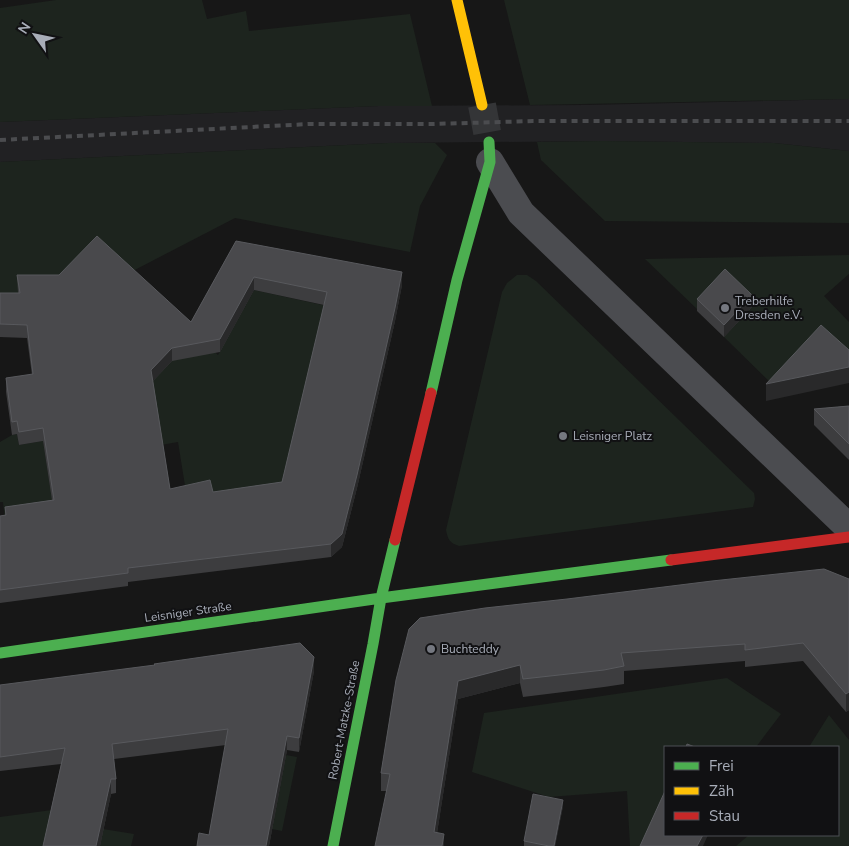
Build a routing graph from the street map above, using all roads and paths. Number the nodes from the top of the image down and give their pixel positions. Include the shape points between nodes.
1 (457, 0) edge
2 (482, 106) tunnel mouth
3 (489, 152) joint
4 (849, 528) edge
5 (849, 537) edge
6 (381, 598) junction
7 (0, 653) edge
8 (333, 846) edge

1 - 2 street
3 - 4 street via 521,213
3 - 6 street
5 - 6 street
6 - 7 street, Leisniger Straße
6 - 8 street, Robert-Matzke-Straße

